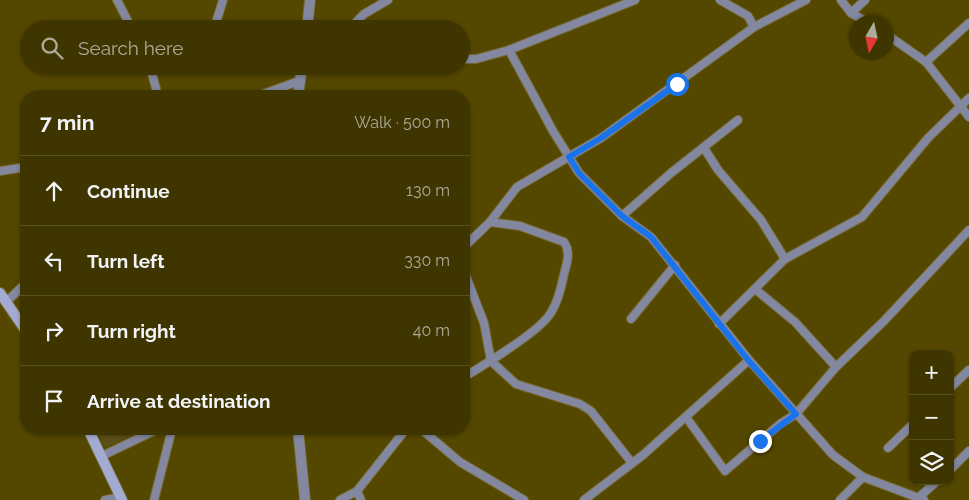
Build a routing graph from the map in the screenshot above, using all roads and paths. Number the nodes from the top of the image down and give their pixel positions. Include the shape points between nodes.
1 (117, 0) edge
2 (222, 0) edge
3 (310, 0) edge
4 (388, 0) edge
5 (636, 0) edge
6 (720, 0) edge
7 (806, 0) edge
8 (841, 0) edge
9 (865, 0) edge
10 (851, 13) junction
11 (855, 15) edge
12 (127, 20) edge
13 (216, 20) edge
14 (308, 20) edge
15 (358, 20) edge
16 (969, 24) edge
17 (754, 27) junction
18 (894, 40) edge
19 (509, 50) junction
20 (470, 59) edge
21 (926, 62) junction
22 (152, 75) edge
23 (300, 75) edge
24 (299, 81) junction
25 (156, 90) edge
26 (274, 90) edge
27 (298, 90) edge
28 (969, 98) edge
29 (961, 105) junction
30 (969, 117) edge
31 (738, 120) dead end
32 (704, 148) junction
33 (569, 157) junction
34 (20, 169) edge
35 (0, 171) edge
36 (622, 216) junction
37 (490, 222) junction
38 (969, 230) edge
39 (470, 241) edge
40 (785, 259) junction
41 (675, 265) junction
42 (470, 287) edge
43 (20, 289) edge
44 (755, 289) junction
45 (0, 293) edge
46 (6, 302) junction
47 (631, 319) dead end
48 (20, 322) edge
49 (719, 324) junction
50 (748, 360) junction
51 (491, 361) junction
52 (836, 367) junction
53 (969, 370) edge
54 (470, 373) edge
55 (954, 384) edge
56 (796, 414) junction
57 (686, 417) junction
58 (909, 428) edge
59 (91, 435) edge
60 (146, 435) edge
61 (170, 435) edge
62 (299, 435) edge
63 (401, 435) edge
64 (428, 435) edge
65 (888, 448) dead end
66 (969, 451) edge
67 (102, 456) junction
68 (632, 463) junction
69 (954, 466) edge
70 (863, 477) junction
71 (933, 485) edge
72 (357, 491) junction
73 (122, 498) edge
74 (919, 499) edge
75 (105, 500) edge
76 (154, 500) edge
77 (305, 500) edge
78 (340, 500) edge
79 (361, 500) edge
80 (524, 500) edge
81 (584, 500) edge
82 (840, 500) edge

1 - 12 street
2 - 13 street
3 - 14 street
4 - 15 street
5 - 19 street
6 - 17 street via 748,16
7 - 17 street
8 - 10 street
9 - 10 street
10 - 11 street
16 - 21 street
17 - 33 street via 601,138
18 - 21 street
19 - 20 street
19 - 33 street
21 - 29 street
22 - 25 street
23 - 24 street
24 - 26 street
24 - 27 street
28 - 29 street
29 - 30 street
29 - 40 street via 928,138 862,217
31 - 32 street
32 - 36 street
32 - 40 street via 718,170 761,220
33 - 36 street via 579,173
33 - 37 street via 517,187
34 - 35 street
36 - 41 street via 651,237
37 - 39 street
37 - 51 street via 520,226 564,242 568,247 558,300 550,316 540,327
38 - 52 street
40 - 44 street
41 - 47 street
41 - 49 street
42 - 51 street via 484,323
43 - 46 street
44 - 49 street
44 - 52 street via 795,322
45 - 46 main road
46 - 48 main road
49 - 50 street
50 - 56 street
50 - 57 street
51 - 54 street
51 - 68 street via 516,384 580,404 591,411
52 - 56 street
53 - 55 street
56 - 57 street via 725,471
56 - 70 street via 833,455
57 - 68 street
58 - 65 street
59 - 67 main road
60 - 67 street
61 - 76 street
62 - 77 street
63 - 72 street
64 - 80 street via 460,462
66 - 69 street
67 - 73 main road
68 - 81 street
70 - 74 street
70 - 82 street
71 - 74 street
72 - 78 street
72 - 79 street
73 - 75 street

